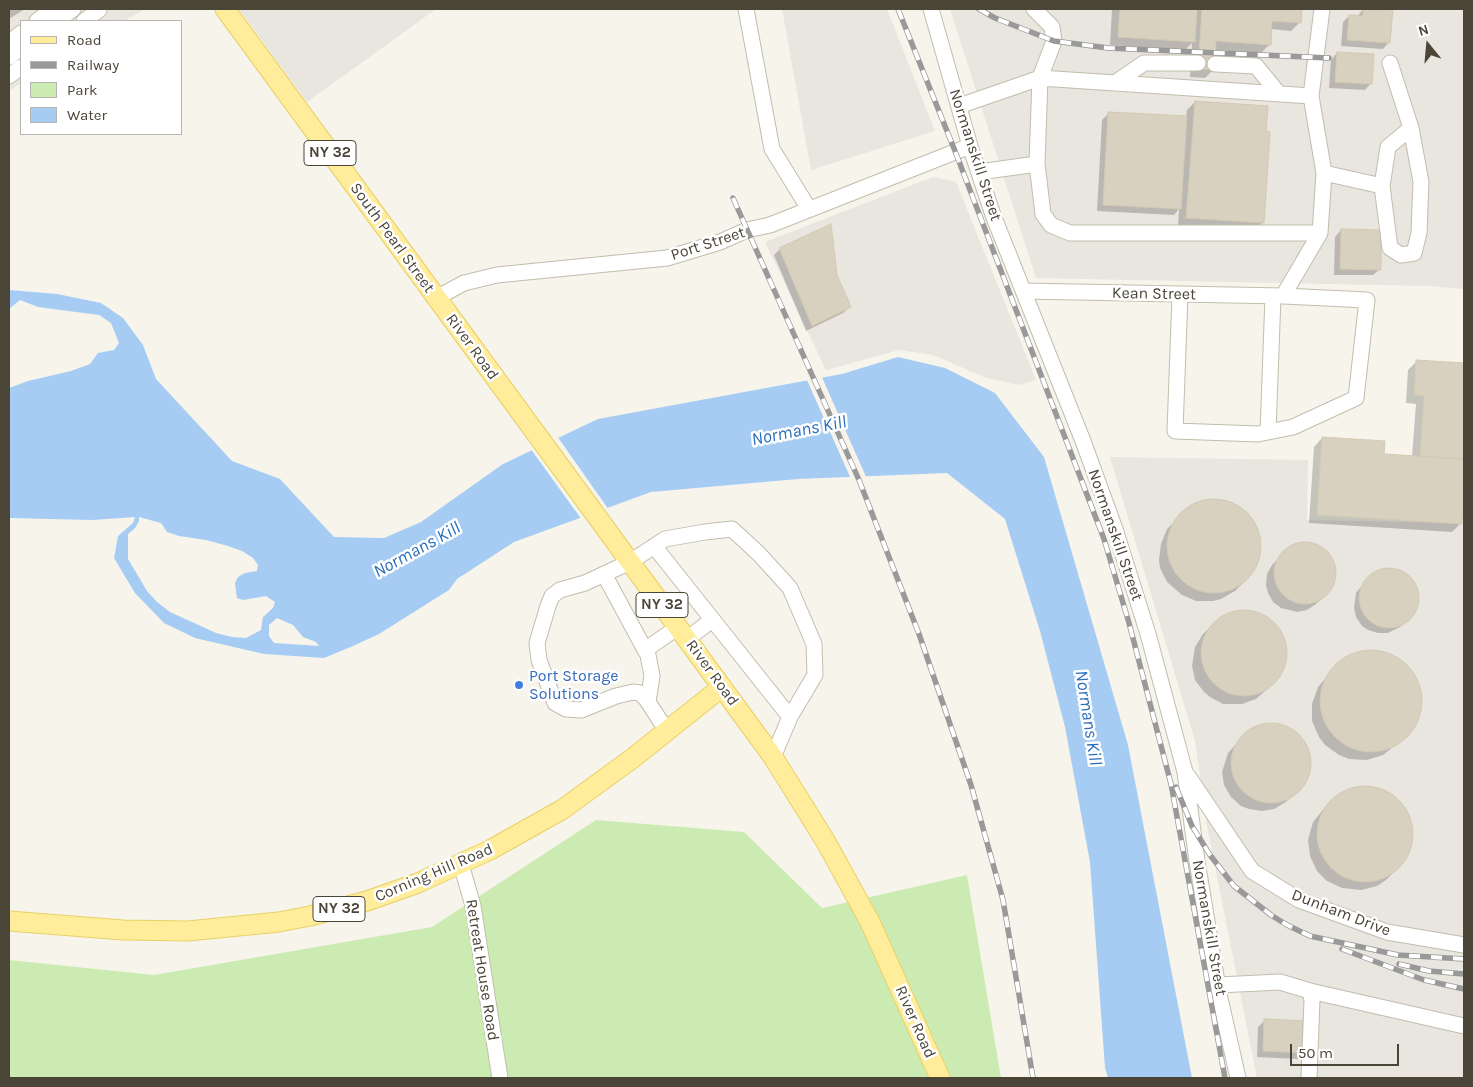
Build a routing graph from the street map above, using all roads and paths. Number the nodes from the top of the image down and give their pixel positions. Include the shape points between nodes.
1 (53, 9) edge
2 (73, 9) edge
3 (98, 9) edge
4 (225, 9) edge
5 (746, 9) edge
6 (931, 9) edge
7 (1034, 9) edge
8 (1322, 9) edge
9 (38, 20) edge
10 (57, 20) edge
11 (85, 20) edge
12 (20, 34) edge
13 (9, 43) edge
14 (20, 49) edge
15 (9, 57) edge
16 (1198, 63) dead end
17 (1390, 63) dead end
18 (1215, 64) dead end
19 (20, 68) edge
20 (9, 76) edge
21 (1040, 78) junction
22 (1115, 83) junction
23 (1280, 94) junction
24 (1310, 96) junction
25 (959, 106) junction
26 (1411, 128) junction
27 (970, 146) junction
28 (1037, 164) junction
29 (979, 172) junction
30 (1324, 173) junction
31 (1382, 186) junction
32 (809, 209) junction
33 (1320, 233) junction
34 (1024, 291) junction
35 (1180, 294) junction
36 (1278, 296) junction
37 (436, 298) junction
38 (1268, 432) junction
39 (654, 546) junction
40 (630, 562) junction
41 (604, 574) junction
42 (712, 620) junction
43 (682, 633) junction
44 (645, 650) junction
45 (722, 687) junction
46 (648, 702) junction
47 (790, 717) junction
48 (667, 731) junction
49 (773, 757) junction
50 (1185, 772) junction
51 (461, 864) junction
52 (9, 921) edge
53 (1464, 945) edge
54 (1218, 985) junction
55 (1310, 991) junction
56 (1464, 1026) edge
57 (500, 1078) edge
58 (940, 1078) edge
59 (1238, 1078) edge
60 (1309, 1078) edge

1 - 9 street
2 - 10 street
3 - 11 street
4 - 37 main road, South Pearl Street / NY 32
5 - 32 street via 772,148
6 - 25 street, Normanskill Street
7 - 21 street via 1052,26 1054,41
8 - 24 street
12 - 13 street
14 - 15 street
16 - 22 street via 1144,64
17 - 26 street
18 - 23 street via 1256,66
19 - 20 street
21 - 22 street
21 - 25 street
21 - 28 street
22 - 23 street
23 - 24 street
24 - 30 street
25 - 27 street, Normanskill Street
26 - 31 street via 1388,147
26 - 31 street via 1421,182 1419,233 1414,253 1401,255 1390,248
27 - 29 street, Normanskill Street
27 - 32 street, Port Street
28 - 29 street
28 - 33 street via 1043,214 1051,225 1070,233
29 - 34 street, Normanskill Street
30 - 31 street
30 - 33 street
32 - 37 street, Port Street via 667,258 497,275 464,283
33 - 36 street
34 - 35 street, Kean Street
34 - 50 street, Normanskill Street via 1115,529 1148,634
35 - 36 street, Kean Street
35 - 38 street via 1175,431
36 - 38 street
36 - 38 street, Kean Street via 1367,300 1356,398 1293,426
37 - 40 main road, River Road / NY 32
39 - 40 street
39 - 42 street
39 - 47 street via 665,539 732,529 790,588 814,644 814,675
40 - 41 street
40 - 43 main road, River Road / NY 32
41 - 44 street
41 - 46 street via 552,596 537,643 539,660 555,703 566,709 581,710 633,692 640,693
42 - 43 street
42 - 47 street
43 - 44 street
43 - 45 main road, River Road / NY 32
44 - 46 street via 652,676
45 - 48 main road, Corning Hill Road / NY 32
45 - 49 main road, River Road
46 - 48 street
47 - 49 street
48 - 51 main road, Corning Hill Road / NY 32 via 563,809
49 - 58 main road, River Road via 826,842 870,922
50 - 53 street, Dunham Drive via 1252,871 1283,891 1299,900 1387,932
50 - 54 street, Normanskill Street
51 - 52 main road, Corning Hill Road / NY 32 via 367,901 310,916 249,926 158,931
51 - 57 street, Retreat House Road via 473,906
54 - 55 street via 1280,982
54 - 59 street, Normanskill Street
55 - 56 street
55 - 60 street

